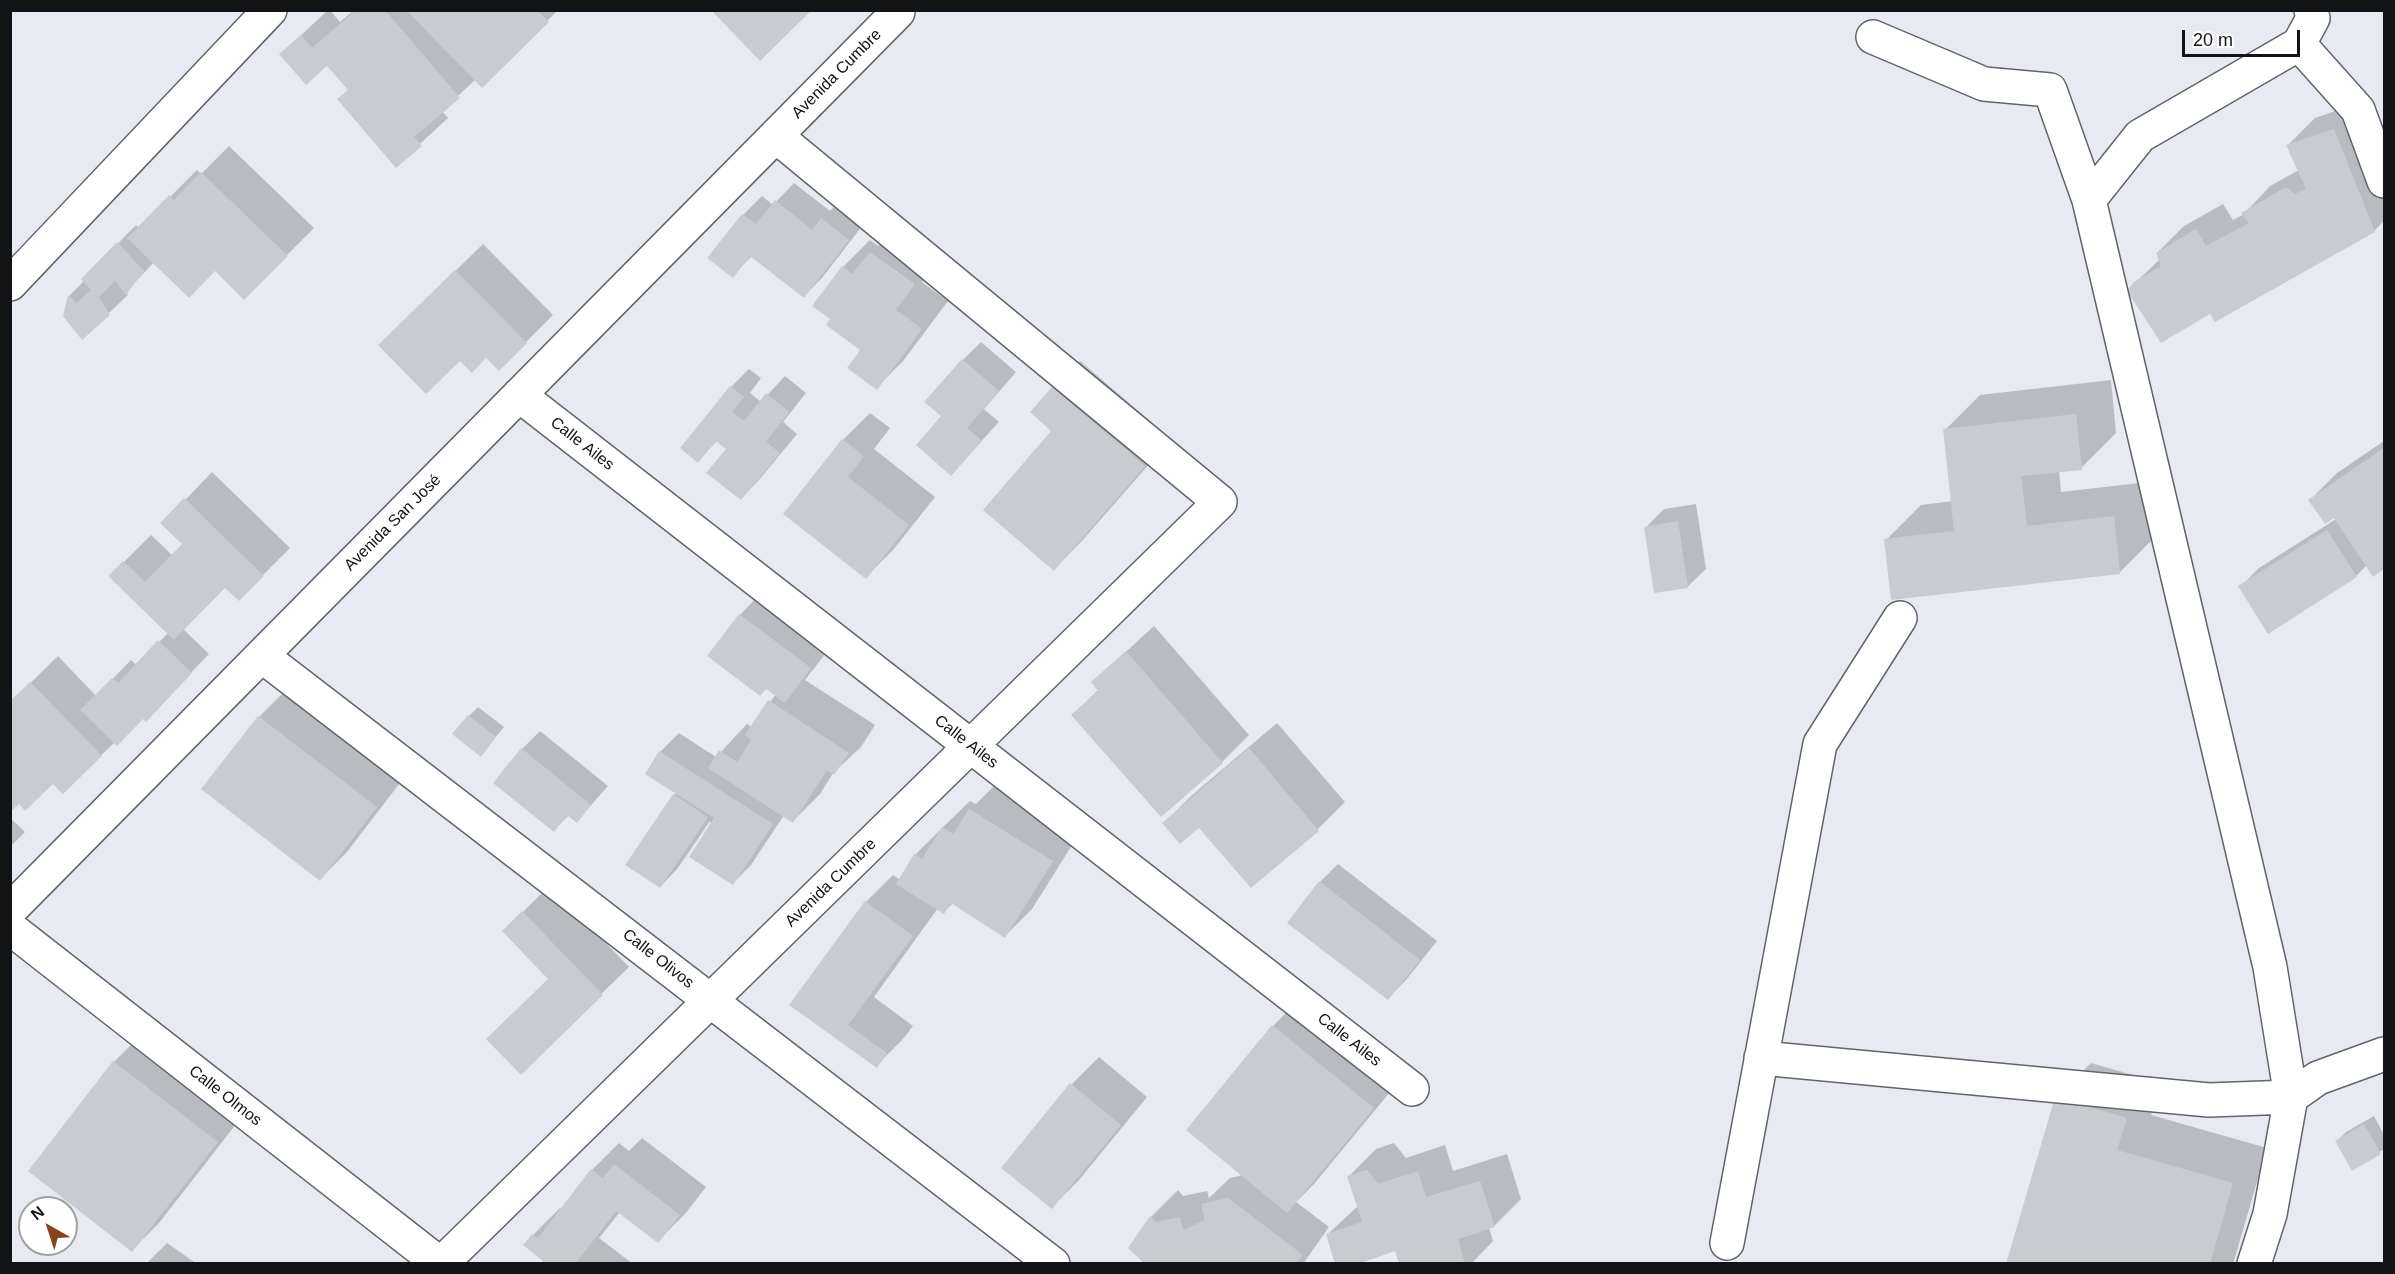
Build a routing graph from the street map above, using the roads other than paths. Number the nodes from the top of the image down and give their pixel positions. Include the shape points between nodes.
1 (270, 10) edge
2 (2311, 10) edge
3 (898, 12) dead end
4 (1873, 37) dead end
5 (2299, 44) junction
6 (776, 136) junction
7 (2385, 181) edge
8 (2089, 200) junction
9 (10, 284) edge
10 (519, 395) junction
11 (1900, 618) dead end
12 (262, 656) junction
13 (971, 746) junction
14 (10, 910) edge
15 (10, 928) edge
16 (711, 1000) junction
17 (2385, 1054) edge
18 (1761, 1058) junction
19 (1412, 1089) dead end
20 (2291, 1097) junction
21 (1727, 1243) dead end
22 (441, 1263) edge
23 (1053, 1263) edge
24 (2254, 1263) edge

1 - 9 street
2 - 5 street via 2313,18
3 - 6 street, Avenida Cumbre
4 - 8 street via 1984,84 2050,90
5 - 7 street via 2358,110
5 - 8 street via 2140,136
6 - 10 street, Avenida San José
6 - 13 street, Avenida Cumbre via 1220,502
8 - 20 street via 2270,967
10 - 12 street, Avenida San José
10 - 13 street, Calle Ailes
11 - 18 street via 1820,744
12 - 14 street, Avenida San José
12 - 16 street, Calle Olivos
13 - 16 street, Avenida Cumbre
13 - 19 street, Calle Ailes
15 - 22 street, Calle Olmos
16 - 22 street, Avenida Cumbre
16 - 23 street, Calle Olivos
17 - 20 street via 2318,1078
18 - 20 street via 2209,1100
18 - 21 street
20 - 24 street via 2270,1214

